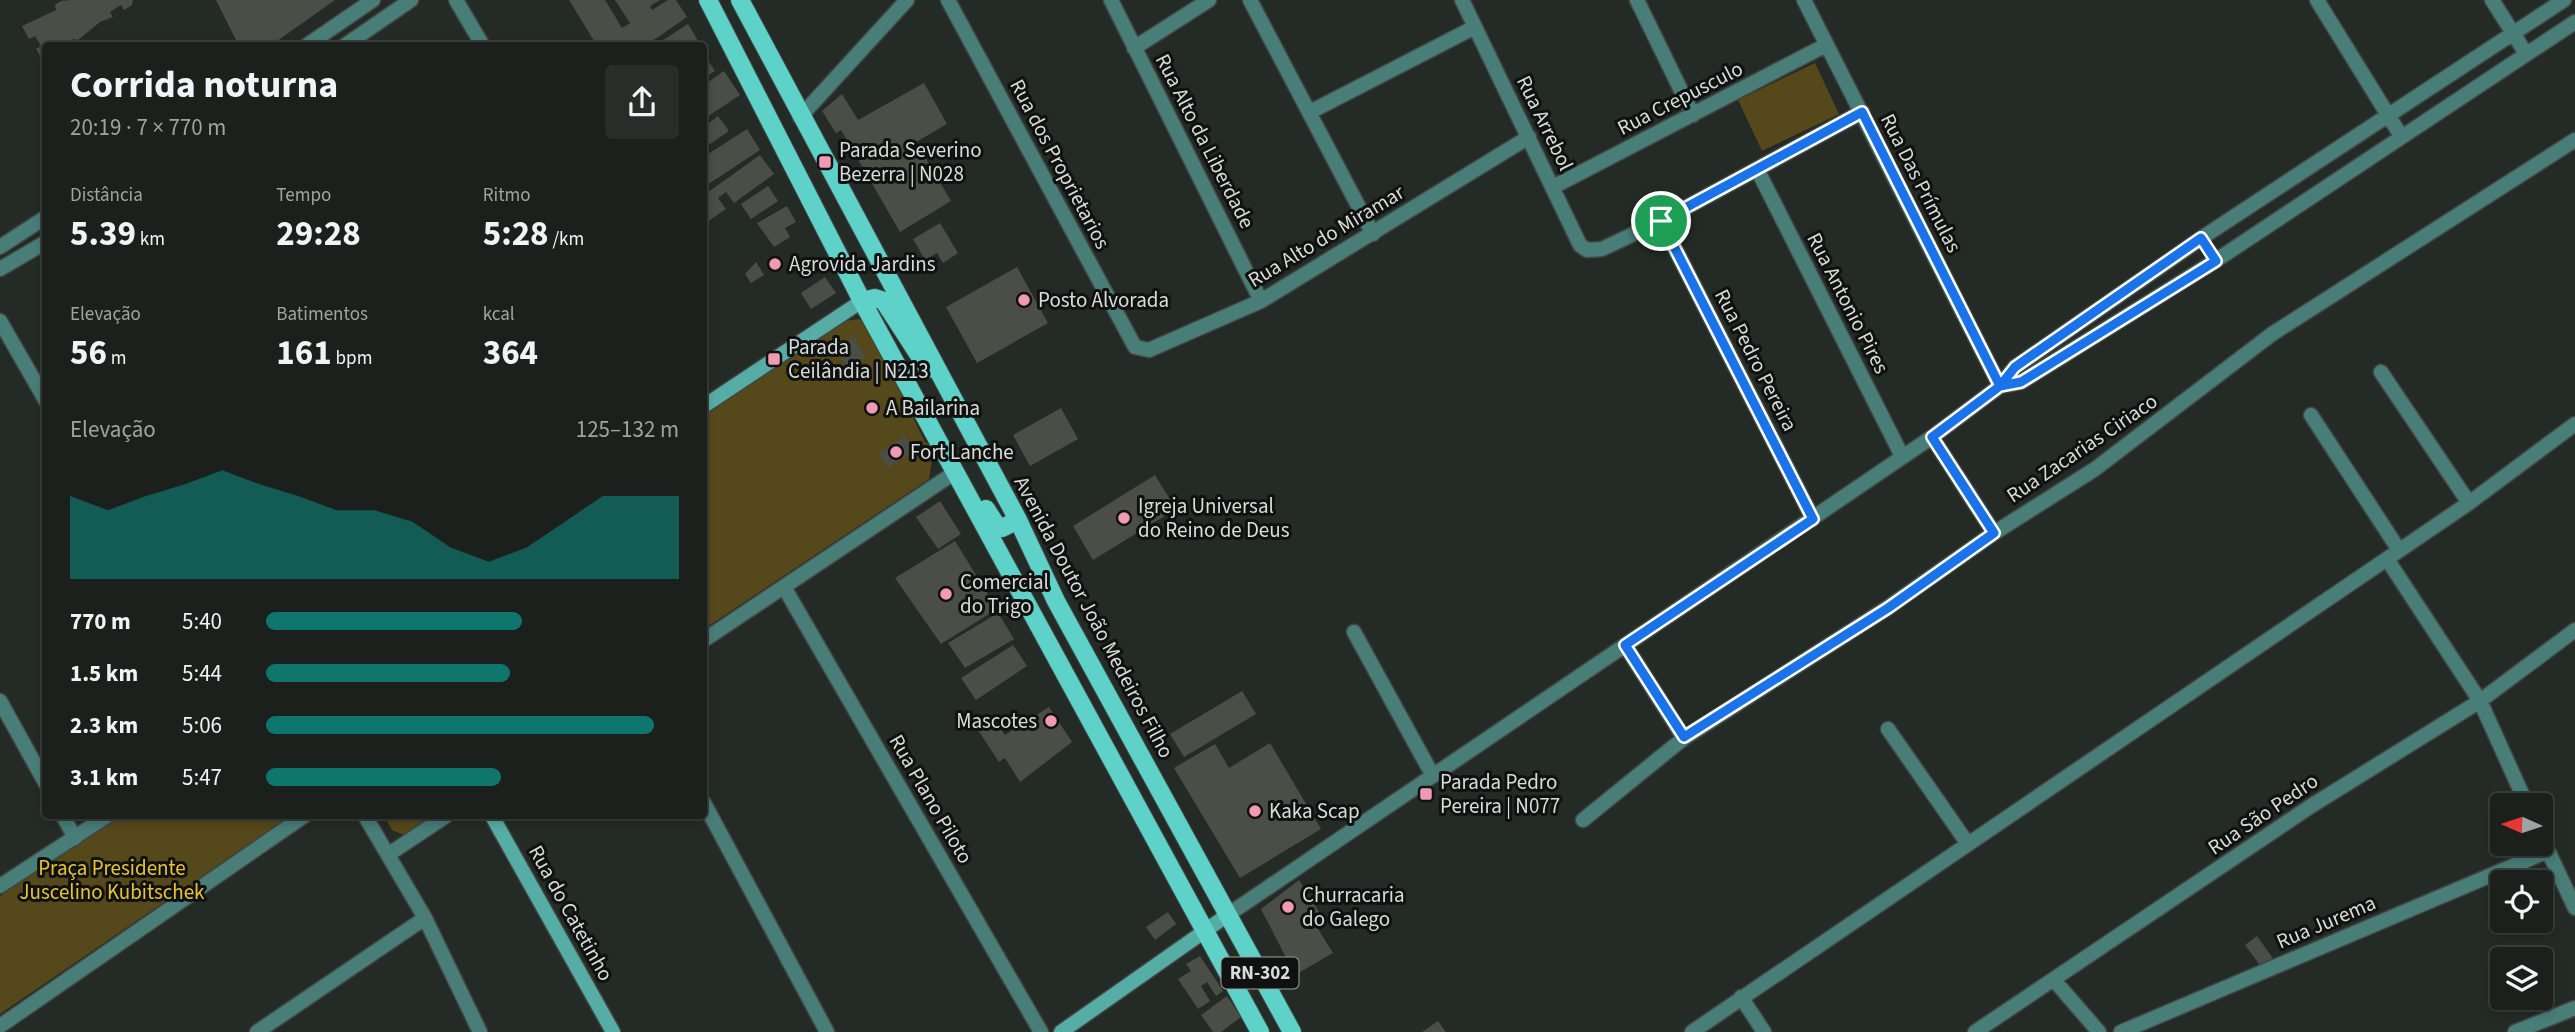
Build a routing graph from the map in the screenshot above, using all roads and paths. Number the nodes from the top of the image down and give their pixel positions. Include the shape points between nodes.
1 (373, 0) edge
2 (411, 0) edge
3 (456, 0) edge
4 (708, 0) edge
5 (740, 0) edge
6 (907, 0) edge
7 (948, 0) edge
8 (1111, 0) edge
9 (1209, 0) edge
10 (1250, 0) edge
11 (1462, 0) edge
12 (1637, 0) edge
13 (1804, 0) edge
14 (2317, 0) edge
15 (2492, 0) edge
16 (2564, 0) edge
17 (2575, 22) edge
18 (1475, 27) junction
19 (2512, 32) junction
20 (312, 42) edge
21 (350, 42) edge
22 (481, 42) edge
23 (1826, 45) junction
24 (1134, 48) junction
25 (2525, 52) junction
26 (1310, 112) junction
27 (1862, 112) junction
28 (2388, 113) junction
29 (1692, 115) junction
30 (800, 117) junction
31 (2401, 136) junction
32 (1529, 137) junction
33 (2575, 140) edge
34 (1757, 169) junction
35 (1553, 187) junction
36 (42, 221) edge
37 (1661, 221) junction
38 (1373, 234) junction
39 (2201, 238) junction
40 (42, 244) edge
41 (0, 247) edge
42 (2216, 261) junction
43 (0, 269) edge
44 (862, 300) junction
45 (1261, 301) junction
46 (0, 321) edge
47 (1135, 347) joint
48 (2381, 372) dead end
49 (2000, 386) junction
50 (949, 393) junction
51 (42, 394) edge
52 (707, 404) edge
53 (2311, 415) dead end
54 (2575, 424) edge
55 (1932, 437) junction
56 (1902, 456) junction
57 (954, 473) junction
58 (2469, 503) junction
59 (1813, 519) junction
60 (1018, 520) junction
61 (1994, 533) junction
62 (2393, 555) junction
63 (784, 587) junction
64 (2575, 631) edge
65 (1354, 632) dead end
66 (707, 638) edge
67 (1625, 645) junction
68 (0, 701) edge
69 (2480, 701) junction
70 (1888, 729) dead end
71 (1684, 737) junction
72 (1433, 776) junction
73 (42, 777) edge
74 (2522, 793) edge
75 (707, 809) edge
76 (65, 819) edge
77 (103, 819) edge
78 (300, 819) edge
79 (367, 819) edge
80 (442, 819) edge
81 (494, 819) edge
82 (1583, 820) dead end
83 (75, 838) junction
84 (1968, 844) junction
85 (389, 854) junction
86 (2536, 856) edge
87 (2550, 856) edge
88 (0, 886) edge
89 (2575, 908) edge
90 (1229, 914) junction
91 (425, 918) junction
92 (1204, 930) junction
93 (2054, 980) junction
94 (1741, 997) junction
95 (2575, 1008) edge
96 (0, 1026) edge
97 (257, 1032) edge
98 (480, 1032) edge
99 (613, 1032) edge
100 (827, 1032) edge
101 (1041, 1032) edge
102 (1061, 1032) edge
103 (1260, 1032) edge
104 (1292, 1032) edge
105 (1692, 1032) edge
106 (1764, 1032) edge
107 (1975, 1032) edge
108 (2099, 1032) edge
109 (2121, 1032) edge
110 (2515, 1032) edge

1 - 20 street
2 - 21 street
3 - 22 street
4 - 44 main road, RN-302
5 - 30 main road, Avenida Doutor João Medeiros Filho / RN-302
6 - 30 street
7 - 47 street, Rua dos Proprietarios
8 - 24 street, Rua Alto da Liberdade
9 - 24 street
10 - 26 street
11 - 18 street, Rua Arrebol
12 - 29 street
13 - 23 street, Rua Das Prímulas
14 - 28 street
15 - 19 street
16 - 19 street
17 - 25 street
18 - 26 street
18 - 32 street, Rua Arrebol
19 - 25 street
19 - 28 street
23 - 27 street, Rua Das Prímulas
23 - 29 street, Rua Crepusculo
24 - 45 street, Rua Alto da Liberdade
25 - 31 street
26 - 38 street
27 - 34 street
27 - 49 street, Rua Das Prímulas
28 - 31 street
28 - 39 street
29 - 35 street, Rua Crepusculo
30 - 50 main road, Avenida Doutor João Medeiros Filho / RN-302
31 - 42 street
32 - 35 street, Rua Arrebol
32 - 38 street, Rua Alto do Miramar
33 - 61 street, Rua Zacarias Ciriaco via 2272,334 2095,469
34 - 37 street
34 - 56 street, Rua Antonio Pires
35 - 37 street, Rua Arrebol via 1587,250 1602,249
36 - 41 street
37 - 59 street, Rua Pedro Pereira
38 - 45 street, Rua Alto do Miramar
39 - 42 street
39 - 49 street via 2015,367
40 - 43 street
42 - 49 street via 2021,382
44 - 50 main road via 884,301 917,356
44 - 52 main road
44 - 57 main road, RN-302
45 - 47 street, Rua Alto do Miramar via 1149,350
46 - 51 street
48 - 58 street
49 - 55 street
50 - 60 main road, Avenida Doutor João Medeiros Filho / RN-302
53 - 62 street
54 - 58 street
55 - 56 street
55 - 61 street
56 - 59 street
57 - 60 main road via 972,486 997,526 1006,528
57 - 63 street
57 - 92 main road, RN-302
58 - 62 street
59 - 67 street
60 - 90 main road, Avenida Doutor João Medeiros Filho / RN-302 via 1056,601
61 - 71 street, Rua Zacarias Ciriaco via 1888,608
62 - 69 street
62 - 84 street
63 - 66 street
63 - 101 street, Rua Plano Piloto
64 - 69 street, Rua São Pedro
65 - 72 street
67 - 71 street
67 - 72 street
68 - 73 street
69 - 74 street
69 - 93 street, Rua São Pedro via 2311,806
70 - 84 street
71 - 82 street, Rua Zacarias Ciriaco
72 - 90 street
75 - 100 street
76 - 83 street
77 - 83 street
78 - 96 street
79 - 85 street
80 - 85 street
81 - 99 main road, Rua do Catetinho
83 - 88 street
84 - 94 street
85 - 91 street
86 - 109 street, Rua Jurema
87 - 89 street
90 - 92 main road
90 - 104 main road, Avenida Doutor João Medeiros Filho / RN-302
91 - 97 street
91 - 98 street
92 - 102 main road
92 - 103 main road, RN-302
93 - 107 street, Rua São Pedro
93 - 108 street
94 - 105 street
94 - 106 street
95 - 110 street

